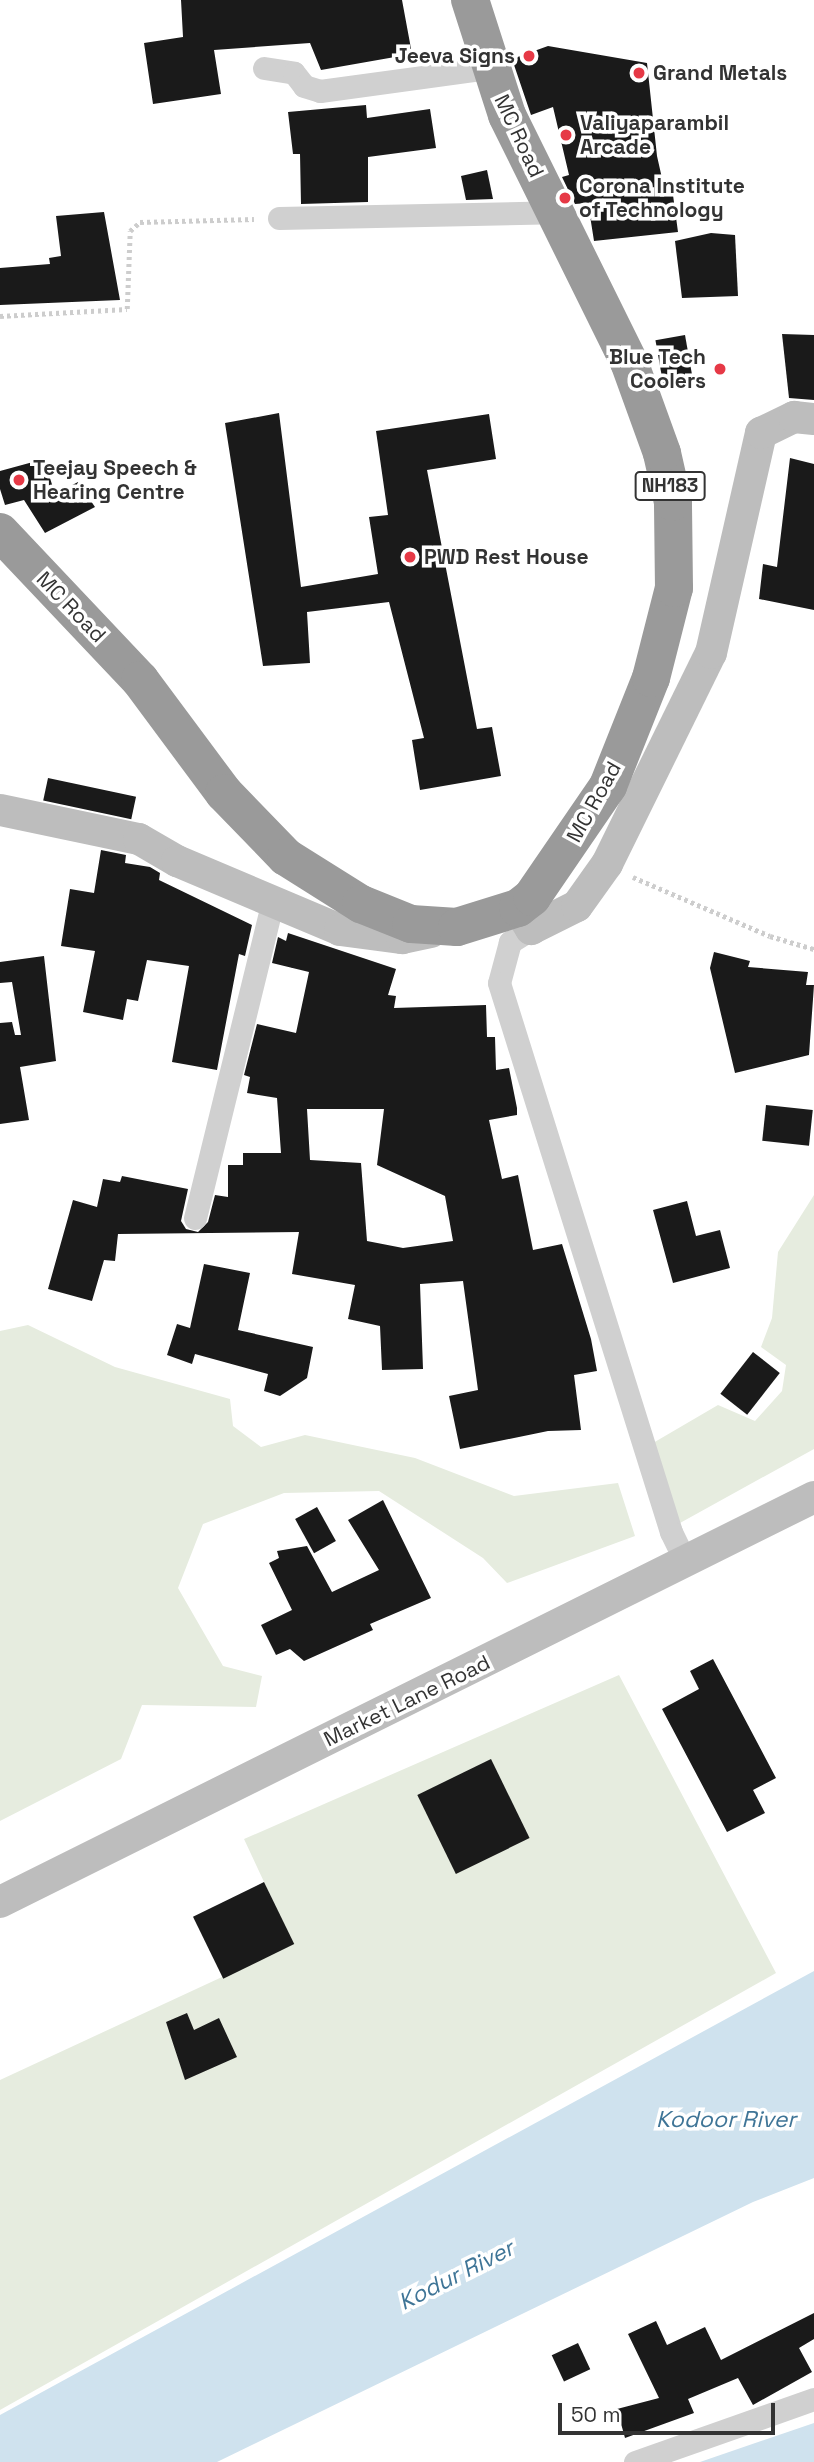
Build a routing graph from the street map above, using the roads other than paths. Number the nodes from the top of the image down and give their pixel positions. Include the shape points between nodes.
1 (470, 0) edge
2 (264, 68) dead end
3 (489, 68) junction
4 (555, 212) junction
5 (279, 218) road end
6 (814, 419) edge
7 (0, 533) edge
8 (0, 810) edge
9 (272, 904) junction
10 (525, 918) junction
11 (457, 927) junction
12 (195, 1218) dead end
13 (814, 1497) edge
14 (686, 1563) junction
15 (0, 1902) edge
16 (814, 2399) edge
17 (635, 2462) edge

1 - 3 highway, MC Road / NH183
2 - 3 street via 293,74 304,86 320,91
3 - 4 highway, MC Road / NH183
4 - 5 street
4 - 10 highway, MC Road / NH183 via 624,351 662,453 673,502 674,589 651,678 608,786 532,897
6 - 10 main road via 794,417 761,433 711,653 607,864 577,906
7 - 11 highway, MC Road / NH183 via 140,680 224,793 286,857 361,904 411,923
8 - 9 main road via 139,839
9 - 11 main road via 340,930 402,938
9 - 12 street
10 - 11 highway, MC Road / NH183
10 - 14 street via 510,942 499,983 667,1520
13 - 14 main road, Market Lane Road
14 - 15 main road, Market Lane Road
16 - 17 street

